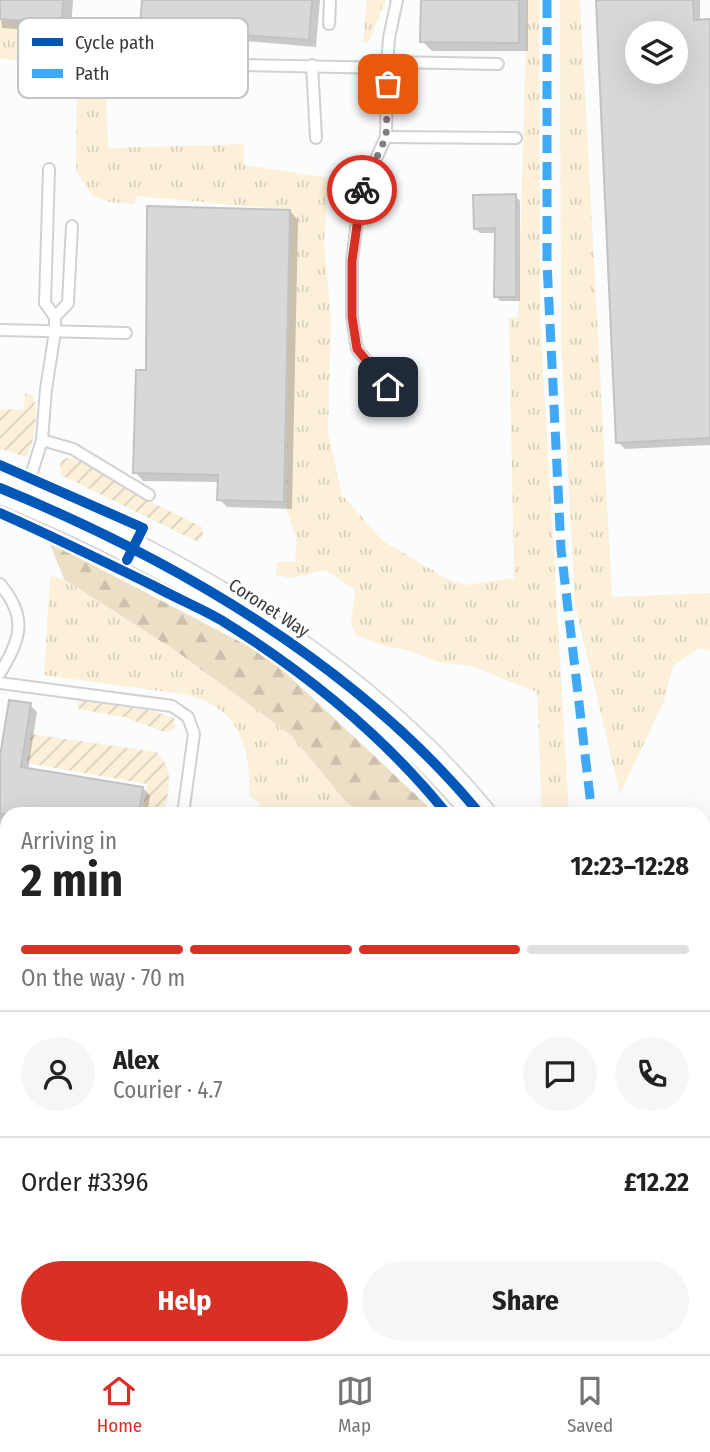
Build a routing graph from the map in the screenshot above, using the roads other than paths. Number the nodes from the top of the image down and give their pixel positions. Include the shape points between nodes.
1 (330, 0) edge
2 (397, 0) edge
3 (329, 24) dead end
4 (248, 64) edge
5 (498, 64) dead end
6 (312, 65) junction
7 (387, 65) junction
8 (386, 137) junction
9 (316, 138) dead end
10 (516, 138) dead end
11 (49, 169) dead end
12 (72, 226) dead end
13 (55, 317) junction
14 (0, 330) edge
15 (55, 332) junction
16 (127, 333) dead end
17 (388, 387) dead end
18 (42, 440) junction
19 (12, 493) edge
20 (149, 495) dead end
21 (0, 584) edge
22 (0, 673) edge
23 (0, 683) edge
24 (184, 807) edge
25 (474, 807) edge

1 - 3 lane
2 - 7 lane
4 - 6 lane
5 - 7 lane
6 - 7 lane
6 - 9 lane
7 - 8 lane
8 - 10 lane
8 - 17 lane via 361,191 352,261 352,317 357,349
11 - 13 lane via 45,303
12 - 13 lane via 68,303
13 - 15 lane
14 - 15 lane
15 - 16 lane
15 - 18 lane
18 - 19 lane
18 - 20 lane via 73,449
19 - 25 street, Coronet Way via 232,602 306,654 434,760
21 - 22 lane via 13,600 19,628
23 - 24 lane via 172,706 188,717 194,734

